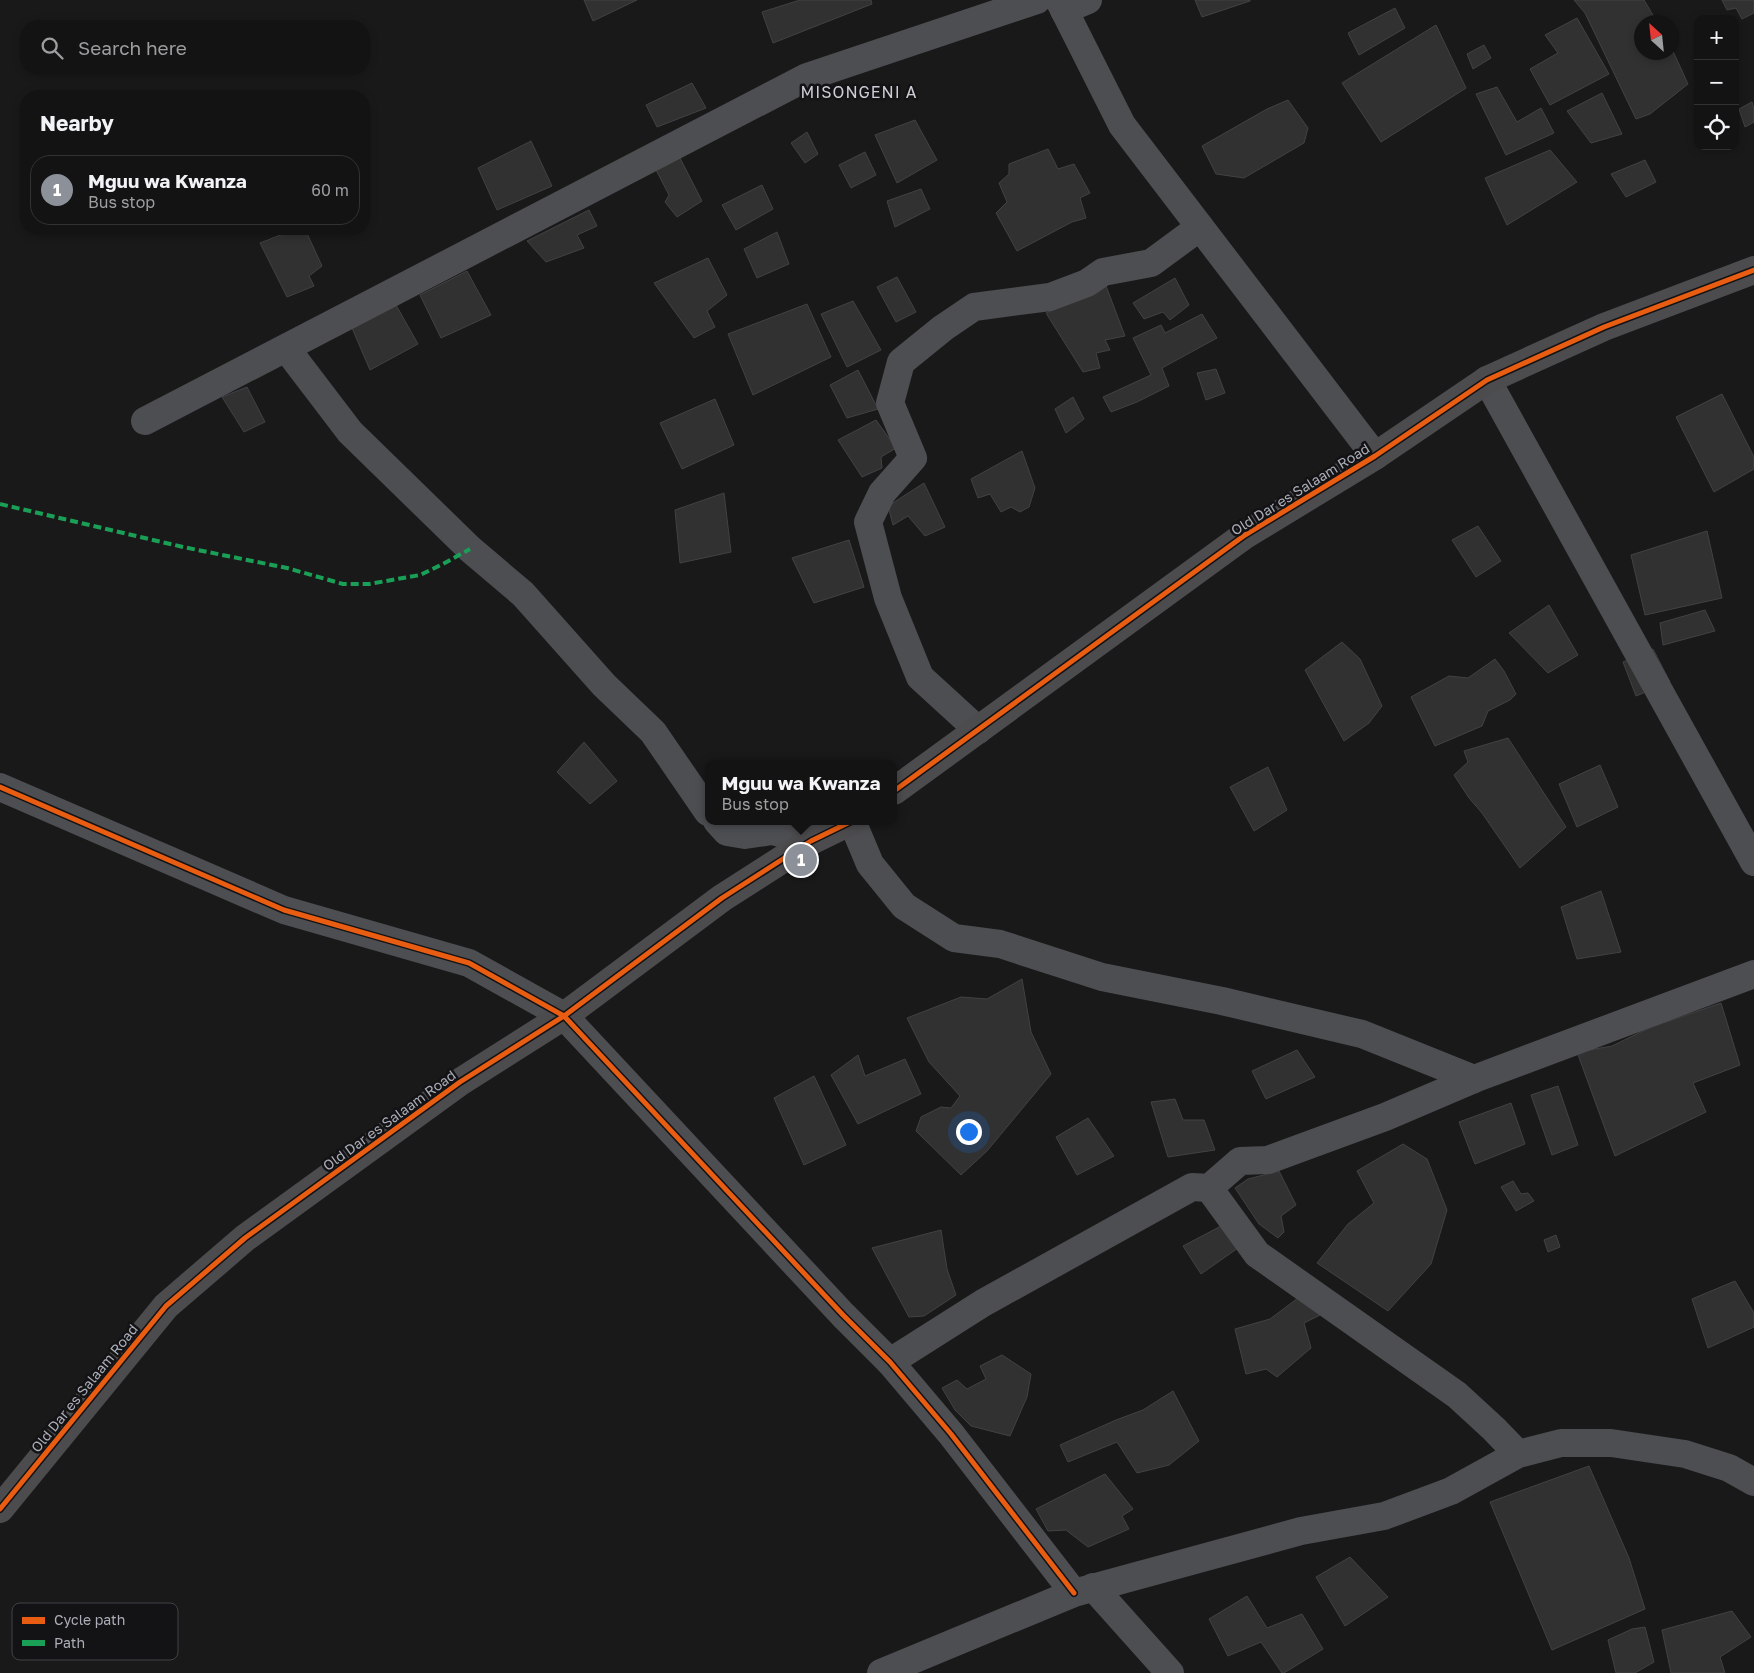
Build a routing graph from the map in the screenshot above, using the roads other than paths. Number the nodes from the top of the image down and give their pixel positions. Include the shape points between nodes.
1 (1037, 0) edge
2 (1070, 3) edge
3 (1200, 227) junction
4 (1754, 270) edge
5 (286, 348) junction
6 (1487, 380) junction
7 (145, 421) dead end
8 (1375, 456) junction
9 (978, 730) junction
10 (0, 788) edge
11 (897, 789) edge
12 (705, 808) edge
13 (720, 825) edge
14 (844, 825) edge
15 (854, 825) edge
16 (811, 842) junction
17 (1754, 862) edge
18 (1754, 974) edge
19 (564, 1016) junction
20 (1474, 1079) junction
21 (1210, 1188) junction
22 (890, 1362) junction
23 (1518, 1454) junction
24 (1754, 1482) edge
25 (0, 1509) edge
26 (1084, 1590) junction
27 (881, 1673) edge
28 (1170, 1673) edge

1 - 5 street via 807,78
2 - 3 street via 1122,125
3 - 8 street
3 - 9 street via 1151,263 1103,272 1087,283 1050,297 974,307 901,362 890,403 913,458 882,493 868,522 888,598 920,677
4 - 6 street, Old Dar es Salaam Road via 1604,327
5 - 7 street
5 - 12 street via 350,432 412,494 523,594 604,685 653,732
6 - 8 street, Old Dar es Salaam Road
6 - 17 street
8 - 9 street, Old Dar es Salaam Road via 1244,535
9 - 11 street, Old Dar es Salaam Road
10 - 19 street via 284,910 469,964
13 - 16 street via 726,832 745,835 772,831
14 - 16 street, Old Dar es Salaam Road
15 - 20 street via 870,864 904,906 954,938 1000,944 1102,977 1362,1034
16 - 19 street, Old Dar es Salaam Road via 722,898
18 - 20 street
19 - 22 street
19 - 25 street, Old Dar es Salaam Road via 460,1082 268,1221 166,1306
20 - 21 street via 1385,1117 1268,1160 1240,1161
21 - 22 street via 1192,1187 1142,1214 983,1303
21 - 23 street via 1257,1254 1457,1394
22 - 26 street
23 - 24 street via 1561,1443 1611,1443 1685,1454 1729,1468
23 - 26 street via 1451,1491 1384,1516 1302,1531
26 - 27 street
26 - 28 street

